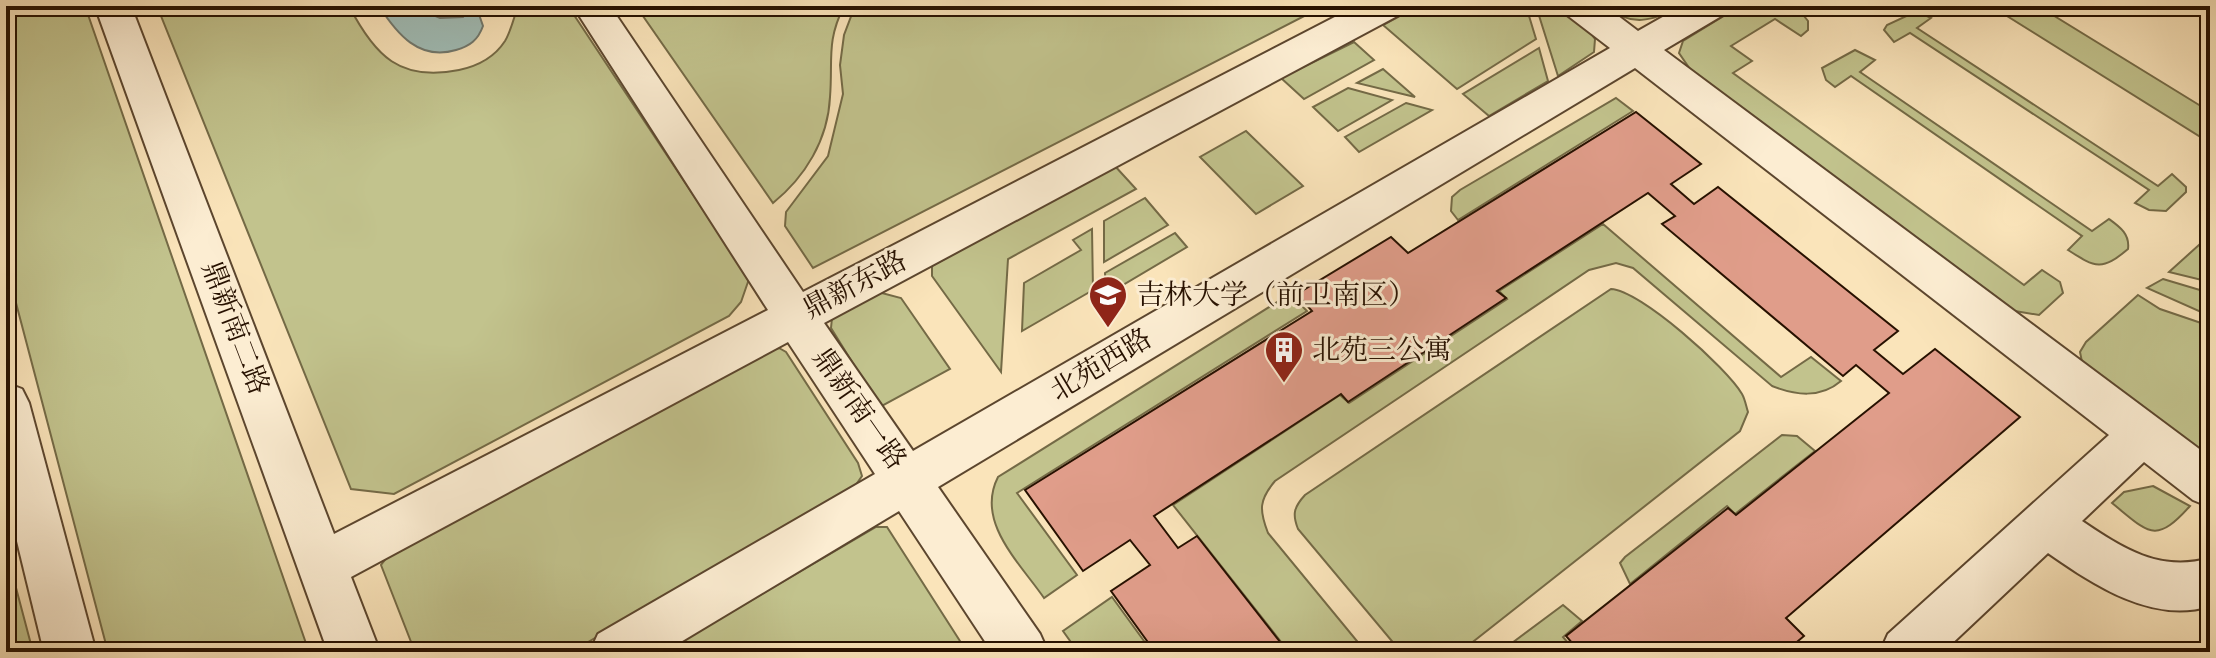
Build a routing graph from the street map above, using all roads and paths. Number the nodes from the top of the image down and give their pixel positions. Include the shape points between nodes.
1 (113, 6) edge
2 (591, 6) edge
3 (1580, 6) edge
4 (1710, 6) edge
5 (1358, 12) edge
6 (1636, 50) junction
7 (795, 316) junction
8 (6, 403) edge
9 (2142, 434) junction
10 (908, 480) junction
11 (2210, 485) edge
12 (2045, 523) junction
13 (324, 565) junction
14 (2210, 582) edge
15 (70, 652) edge
16 (354, 652) edge
17 (616, 652) edge
18 (1022, 652) edge
19 (1906, 652) edge

1 - 13 lane, 鼎新南二路
2 - 7 lane, 鼎新南一路
3 - 6 lane
4 - 6 lane, 北苑西路
5 - 7 lane, 鼎新东路
6 - 9 lane
6 - 10 lane, 北苑西路
7 - 10 lane, 鼎新南一路
7 - 13 lane, 鼎新东路
8 - 15 lane
9 - 11 lane
9 - 12 lane
10 - 17 lane, 北苑西路
10 - 18 lane, 鼎新南一路
12 - 14 lane via 2128,575 2160,587 2184,589
12 - 19 lane
13 - 16 lane, 鼎新南二路

